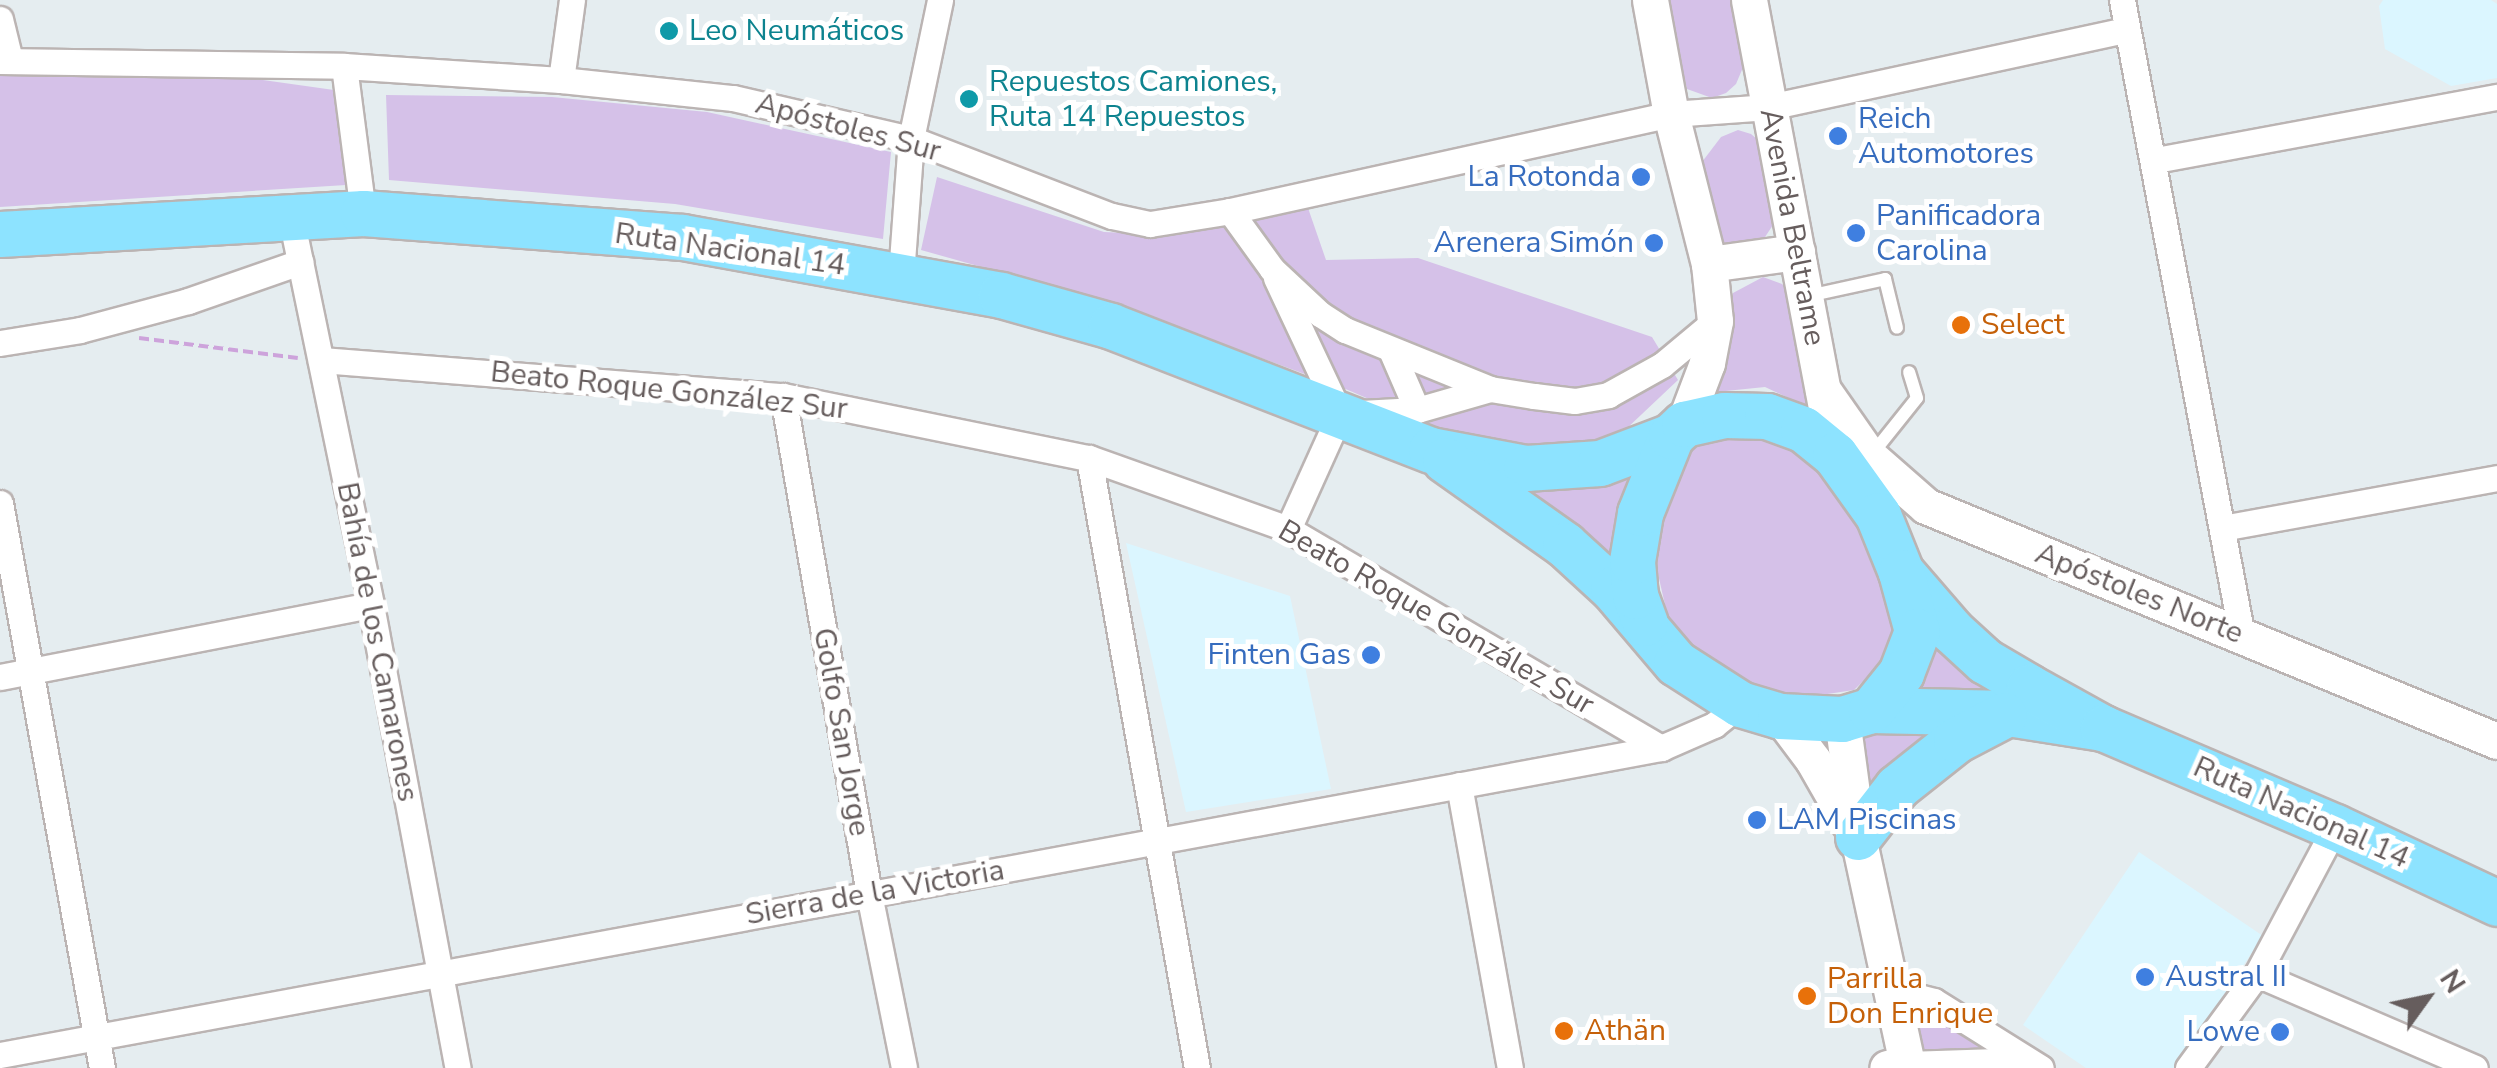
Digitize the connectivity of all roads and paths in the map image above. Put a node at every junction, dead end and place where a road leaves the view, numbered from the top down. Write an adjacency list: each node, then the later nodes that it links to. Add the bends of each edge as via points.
1 (572, 0): 10 (street)
2 (940, 0): 14 (street)
3 (1650, 0): 13 (main road)
4 (1750, 0): 12 (main road, Avenida Beltrame)
5 (2122, 0): 7 (street)
6 (0, 18): 8 (street)
7 (2126, 30): 12 (street, Apóstoles Sur); 15 (street)
8 (5, 60): 9 (street, Apóstoles Sur)
9 (344, 66): 10 (street, Apóstoles Sur); 17 (street)
10 (561, 80): 14 (street, Apóstoles Sur, via 733,98)
11 (2497, 98): 15 (street)
12 (1770, 107): 13 (street, Apóstoles Sur); 20 (main road, Avenida Beltrame)
13 (1671, 114): 16 (street, Apóstoles Sur); 22 (main road)
14 (910, 139): 16 (street, Apóstoles Sur, via 1112,216 1150,224); 24 (street)
15 (2156, 160): 42 (street)
16 (1230, 211): 23 (street)
17 (363, 214): 18 (highway, Ruta Nacional 14); 24 (highway, Ruta Nacional 14, via 682,237)
18 (291, 218): 19 (highway, Ruta Nacional 14); 21 (street, Bahía de los Camarones)
19 (0, 234)
20 (1797, 252): 22 (main road); 25 (main road, Avenida Beltrame)
21 (300, 262): 29 (street, via 80,330); 31 (street, Bahía de los Camarones)
22 (1709, 264): 26 (main road)
23 (1272, 269): 30 (street, via 1320,314); 35 (street)
24 (901, 275): 35 (highway, Ruta Nacional 14, via 1111,326)
25 (1806, 297): 27 (lane, via 1885,280); 38 (main road, Avenida Beltrame, via 1823,390)
26 (1715, 322): 33 (street, via 1662,365 1608,395 1575,401); 37 (main road, via 1707,363)
27 (1897, 328)
28 (139, 338): 31 (path)
29 (0, 343)
30 (1390, 350): 33 (street); 36 (street)
31 (321, 360): 34 (street, Beato Roque González Sur); 45 (street, Bahía de los Camarones)
32 (1909, 372): 38 (lane, via 1917,398)
33 (1490, 388): 36 (street)
34 (783, 396): 39 (street, Beato Roque González Sur); 60 (street, Golfo San Jorge)
35 (1340, 414): 36 (highway, Ruta Nacional 14); 43 (street)
36 (1424, 430): 37 (highway, Ruta Nacional 14, via 1526,468 1600,463); 46 (highway, Ruta Nacional 14, via 1565,544)
37 (1677, 430): 38 (highway, Ruta Nacional 14, via 1724,415 1767,416); 46 (highway, Ruta Nacional 14, via 1640,513 1632,560 1635,596)
38 (1852, 456): 44 (highway, Ruta Nacional 14); 47 (main road, Apóstoles Norte, via 1926,506)
39 (1089, 458): 43 (street, Beato Roque González Sur); 59 (street)
40 (2497, 478): 42 (street)
41 (0, 504): 48 (street)
42 (2222, 528): 47 (street)
43 (1288, 529): 55 (street, Beato Roque González Sur)
44 (1902, 572): 52 (highway, Ruta Nacional 14, via 1917,631 1901,673); 53 (highway, Ruta Nacional 14, via 1985,661)
45 (371, 605): 48 (street); 62 (street, Bahía de los Camarones)
46 (1649, 634): 50 (highway, Ruta Nacional 14, via 1676,663)
47 (2242, 636): 54 (main road, Apóstoles Norte)
48 (32, 670): 49 (street); 65 (street)
49 (0, 676)
50 (1760, 710): 52 (highway, Ruta Nacional 14); 55 (street, Sierra de la Victoria); 58 (main road, via 1813,760)
51 (2008, 713): 52 (highway, Ruta Nacional 14); 53 (highway, Ruta Nacional 14); 58 (highway, via 1956,740 1897,787)
52 (1857, 714): 58 (main road)
53 (2103, 728): 57 (highway, Ruta Nacional 14)
54 (2497, 741)
55 (1661, 748): 56 (street, Sierra de la Victoria)
56 (1460, 785): 59 (street, Sierra de la Victoria); 73 (street)
57 (2335, 827): 61 (highway, Ruta Nacional 14); 63 (street)
58 (1858, 837): 64 (main road)
59 (1158, 841): 60 (street, Sierra de la Victoria); 72 (street)
60 (869, 894): 62 (street, Sierra de la Victoria); 71 (street, Golfo San Jorge)
61 (2497, 902)
62 (441, 974): 65 (street, Sierra de la Victoria); 70 (street, Bahía de los Camarones)
63 (2258, 974): 74 (street); 75 (street)
64 (1890, 990): 67 (street, via 1934,1001); 68 (main road)
65 (97, 1037): 66 (street, Sierra de la Victoria); 69 (street)
66 (0, 1055)
67 (2034, 1064): 68 (street)
68 (1901, 1067)
69 (102, 1068)
70 (458, 1068)
71 (904, 1068)
72 (1197, 1068)
73 (1510, 1068)
74 (2188, 1068)
75 (2475, 1068)

